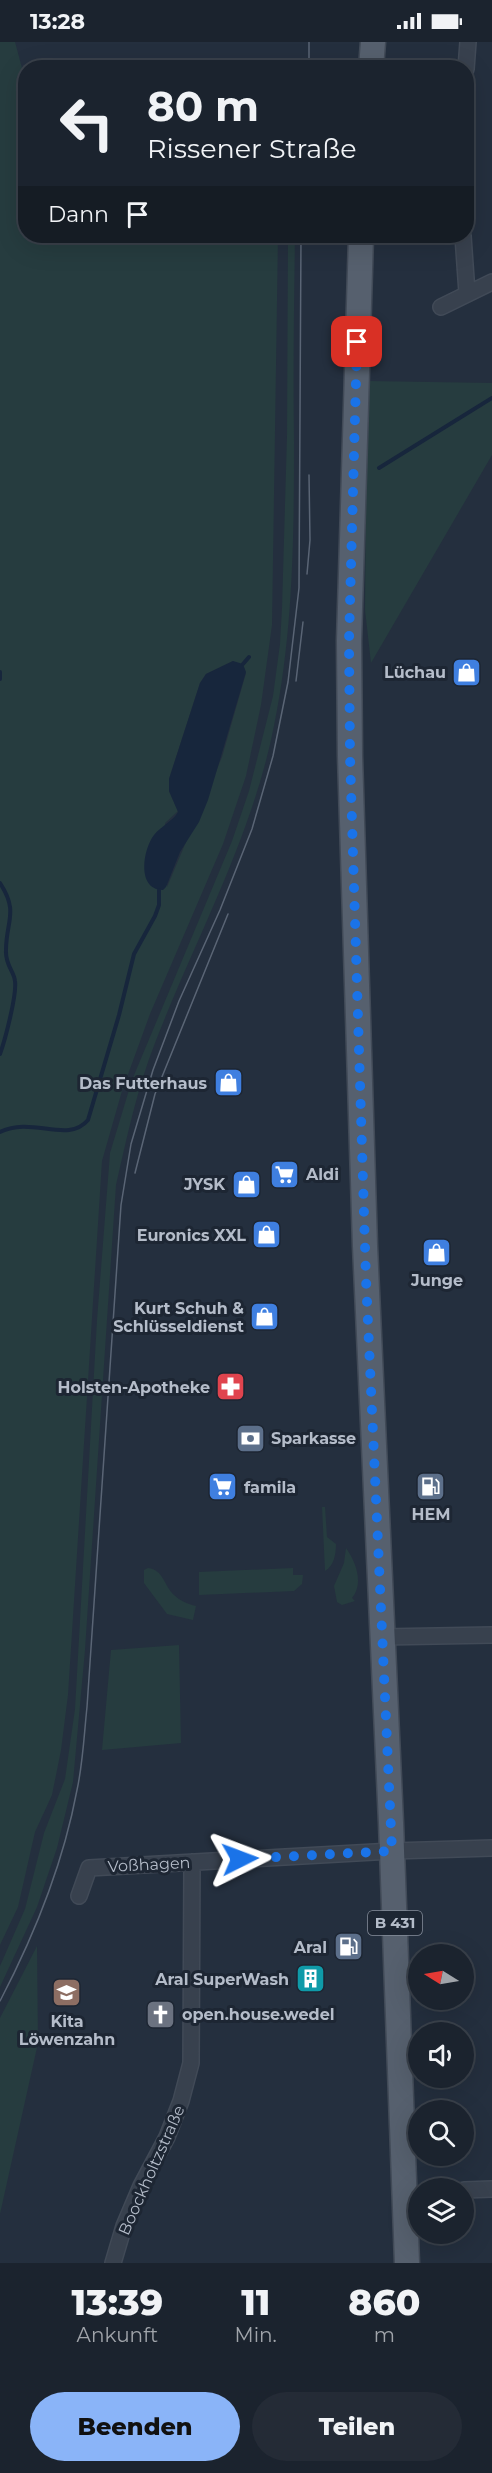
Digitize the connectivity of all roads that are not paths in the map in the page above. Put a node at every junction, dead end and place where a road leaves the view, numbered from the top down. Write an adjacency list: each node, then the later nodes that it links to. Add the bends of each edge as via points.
1 (373, 42): 3 (main road)
2 (468, 42): 4 (street)
3 (371, 60)
4 (467, 60)
5 (361, 243): 11 (main road, B 431, via 349,641 350,756 365,1256)
6 (463, 243): 8 (street)
7 (492, 282): 8 (street)
8 (467, 293): 9 (street)
9 (441, 307)
10 (492, 1635): 11 (street)
11 (382, 1637): 13 (main road, B 431)
12 (492, 1848): 13 (street, Voßhagen)
13 (392, 1851): 14 (street, Voßhagen); 16 (main road, B 431)
14 (192, 1862): 15 (street, Voßhagen, via 89,1868); 20 (street, Boockholtzstraße, via 191,2063 181,2102 124,2226)
15 (79, 1896)
16 (411, 2178)
17 (474, 2190): 18 (street)
18 (492, 2190)
19 (408, 2244): 21 (main road, B 431)
20 (113, 2263)
21 (407, 2263)

